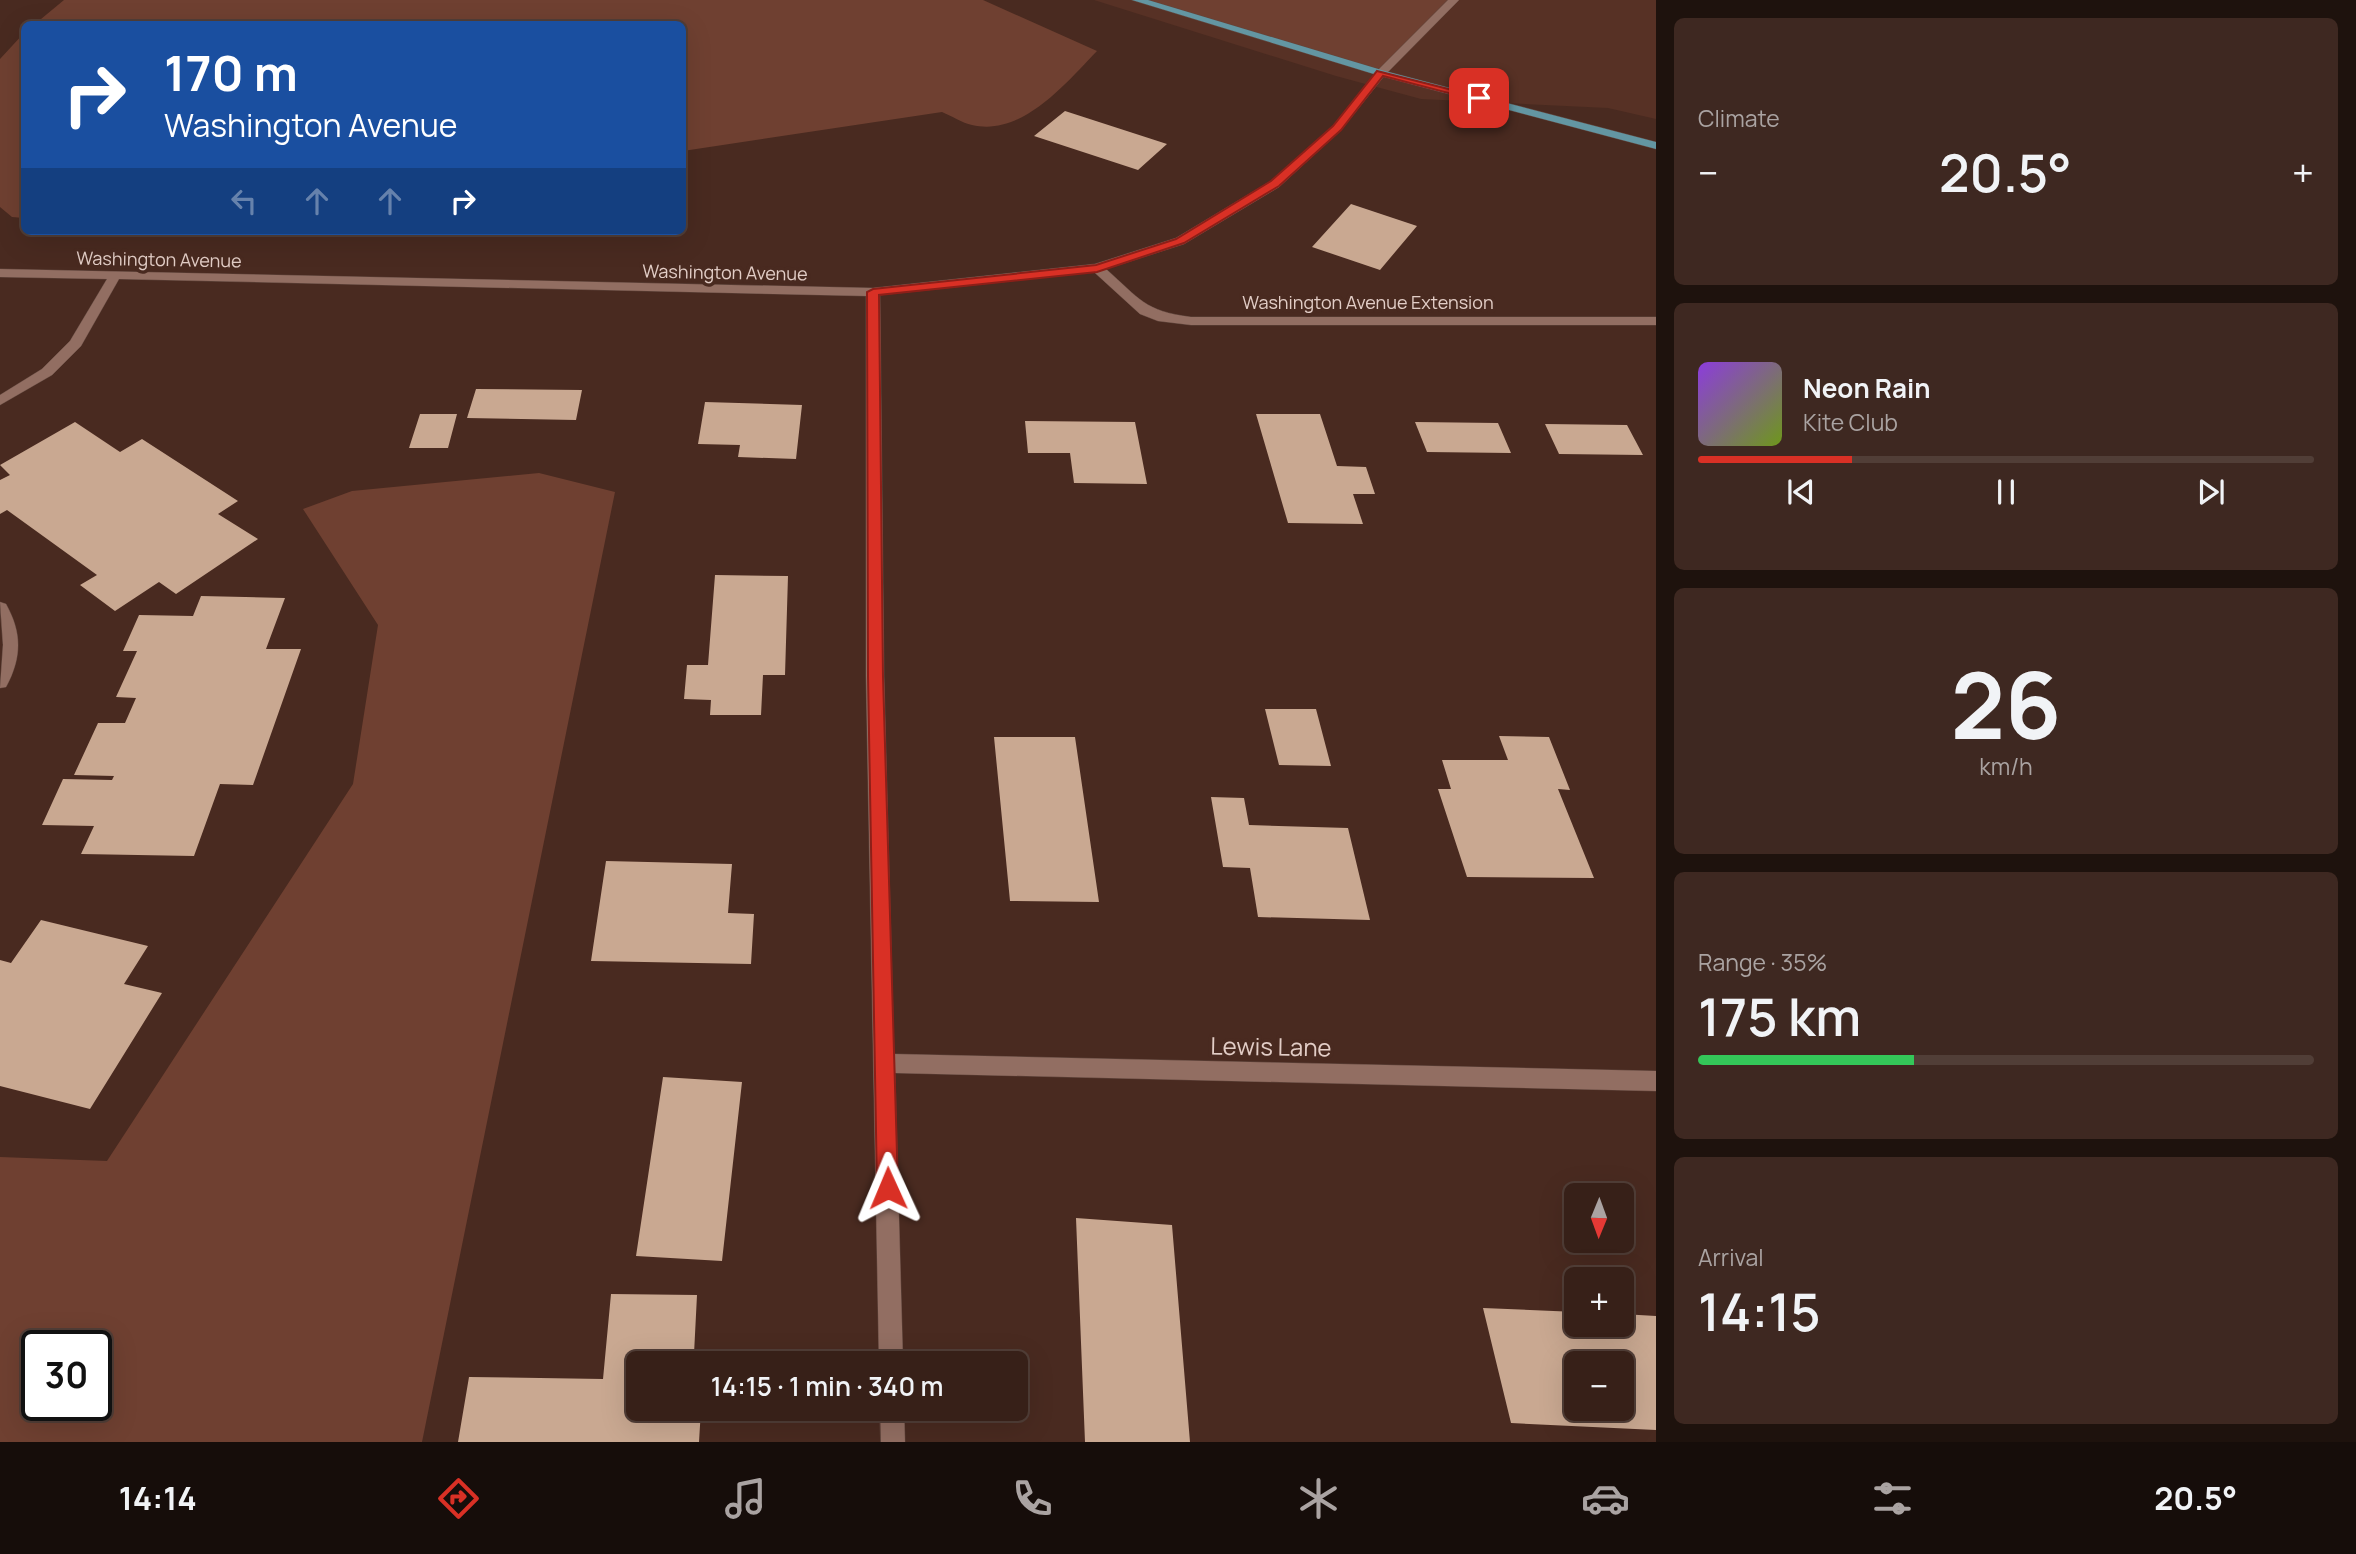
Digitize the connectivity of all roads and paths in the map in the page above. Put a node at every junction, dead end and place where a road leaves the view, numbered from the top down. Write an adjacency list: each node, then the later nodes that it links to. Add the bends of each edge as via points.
1 (1137, 0): 3 (main road)
2 (1454, 0): 3 (street, Washington Avenue)
3 (1381, 73): 4 (main road); 5 (street, Washington Avenue, via 1337,128 1275,184 1180,241)
4 (1656, 145)
5 (1097, 268): 8 (street, Washington Avenue); 9 (street, Washington Avenue Extension, via 1145,311 1191,321)
6 (0, 273): 7 (street, Washington Avenue)
7 (115, 276): 8 (street, Washington Avenue); 10 (street, via 76,343 47,372)
8 (873, 292): 13 (street, via 875,676)
9 (1656, 321)
10 (0, 401)
11 (0, 608): 12 (street, via 13,631)
12 (0, 682)
13 (885, 1063): 14 (street, Lewis Lane); 15 (street)
14 (1656, 1081)
15 (891, 1351)
16 (892, 1421): 17 (street)
17 (893, 1442)

